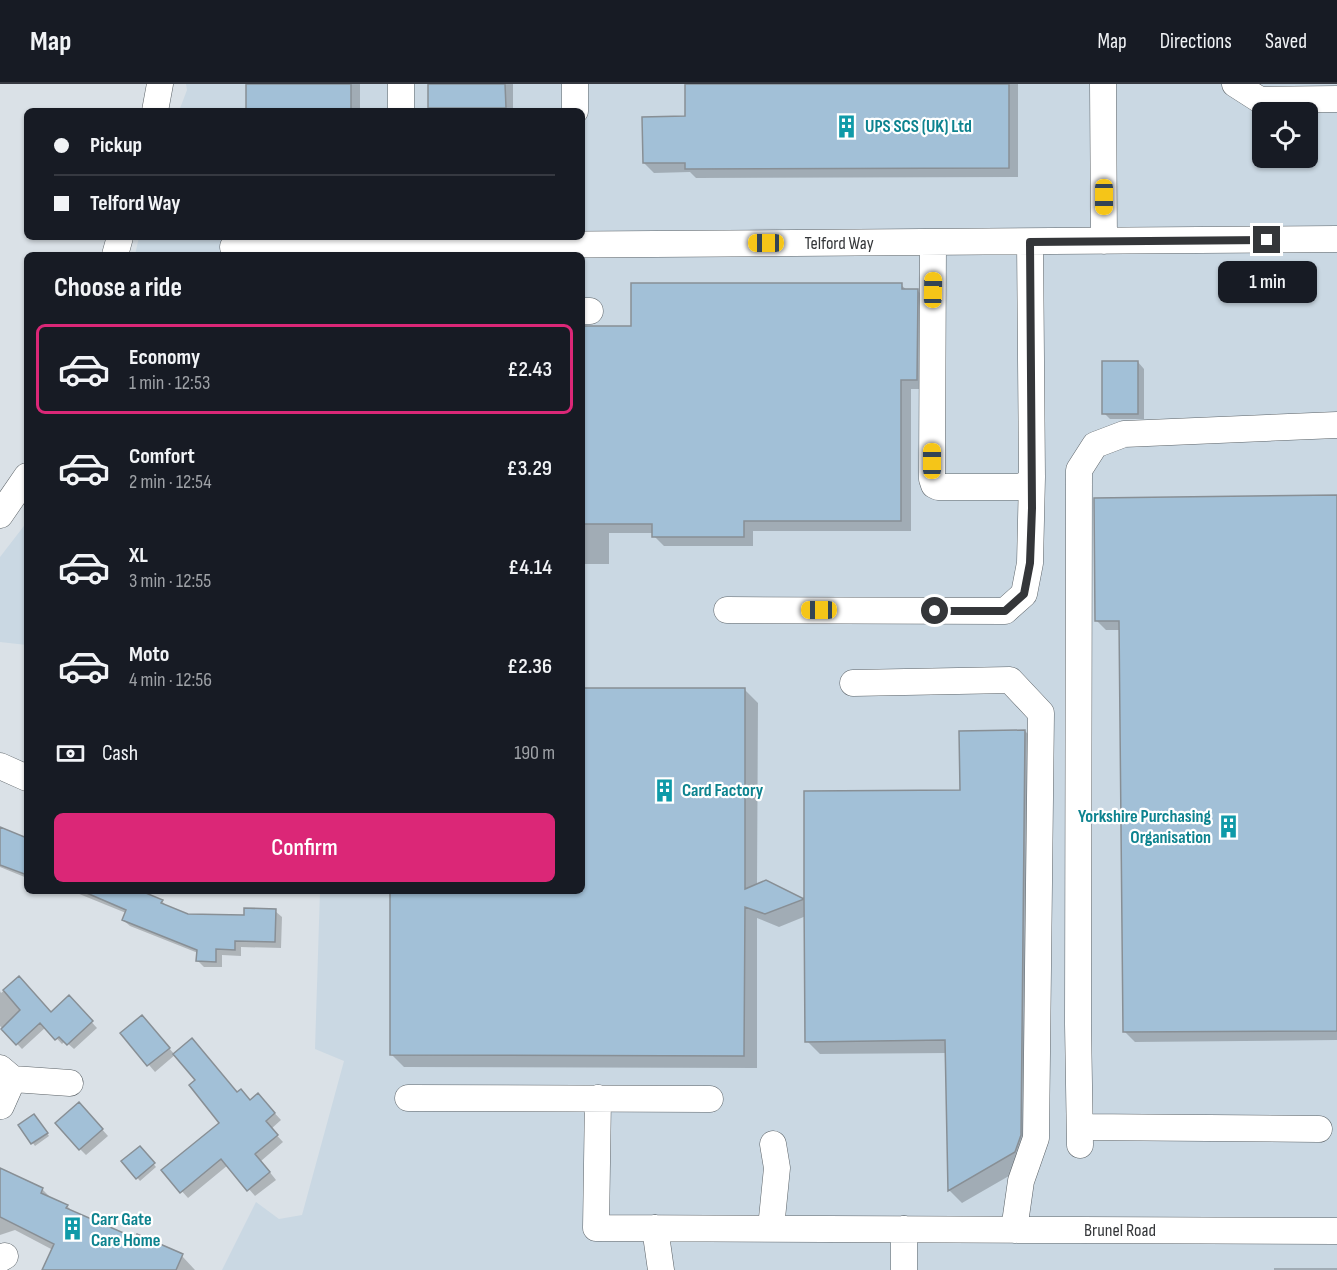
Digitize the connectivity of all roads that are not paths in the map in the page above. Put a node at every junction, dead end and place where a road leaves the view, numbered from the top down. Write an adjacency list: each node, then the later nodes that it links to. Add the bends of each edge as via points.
1 (160, 84): 7 (street)
2 (401, 84): 8 (street)
3 (575, 84): 9 (street)
4 (1103, 84): 15 (street)
5 (1235, 84): 6 (street, via 1260,100)
6 (1337, 99)
7 (156, 108)
8 (401, 108)
9 (575, 108)
10 (1337, 239): 15 (street, Telford Way)
11 (574, 241): 13 (street, Telford Way); 17 (street, Telford Way)
12 (415, 242): 16 (street, Telford Way); 17 (street, Telford Way)
13 (933, 242): 14 (street, Telford Way); 19 (street, via 934,485 1020,487)
14 (1030, 242): 15 (street, Telford Way); 19 (street)
15 (1104, 242)
16 (233, 246)
17 (470, 250)
18 (1337, 425): 32 (street, via 1124,434 1095,445 1079,470 1080,1136)
19 (1032, 477): 22 (street, via 1030,563 1024,594 1005,611)
20 (24, 480): 21 (street)
21 (0, 515)
22 (727, 610)
23 (853, 683): 37 (street, via 1010,680 1041,713 1036,1138 1021,1181)
24 (0, 766): 25 (street)
25 (24, 777)
26 (7, 1073): 27 (street); 31 (street)
27 (70, 1083)
28 (408, 1098): 29 (street)
29 (598, 1098): 30 (street); 34 (street, Brunel Road, via 596,1228)
30 (710, 1099)
31 (1, 1106)
32 (1323, 1135)
33 (773, 1144): 35 (street, via 777,1168)
34 (655, 1228): 35 (street, Brunel Road); 39 (street)
35 (771, 1228): 36 (street, Brunel Road)
36 (904, 1229): 37 (street, Brunel Road); 40 (street)
37 (1014, 1230): 38 (street, Brunel Road)
38 (1337, 1232)
39 (661, 1270)
40 (904, 1270)

